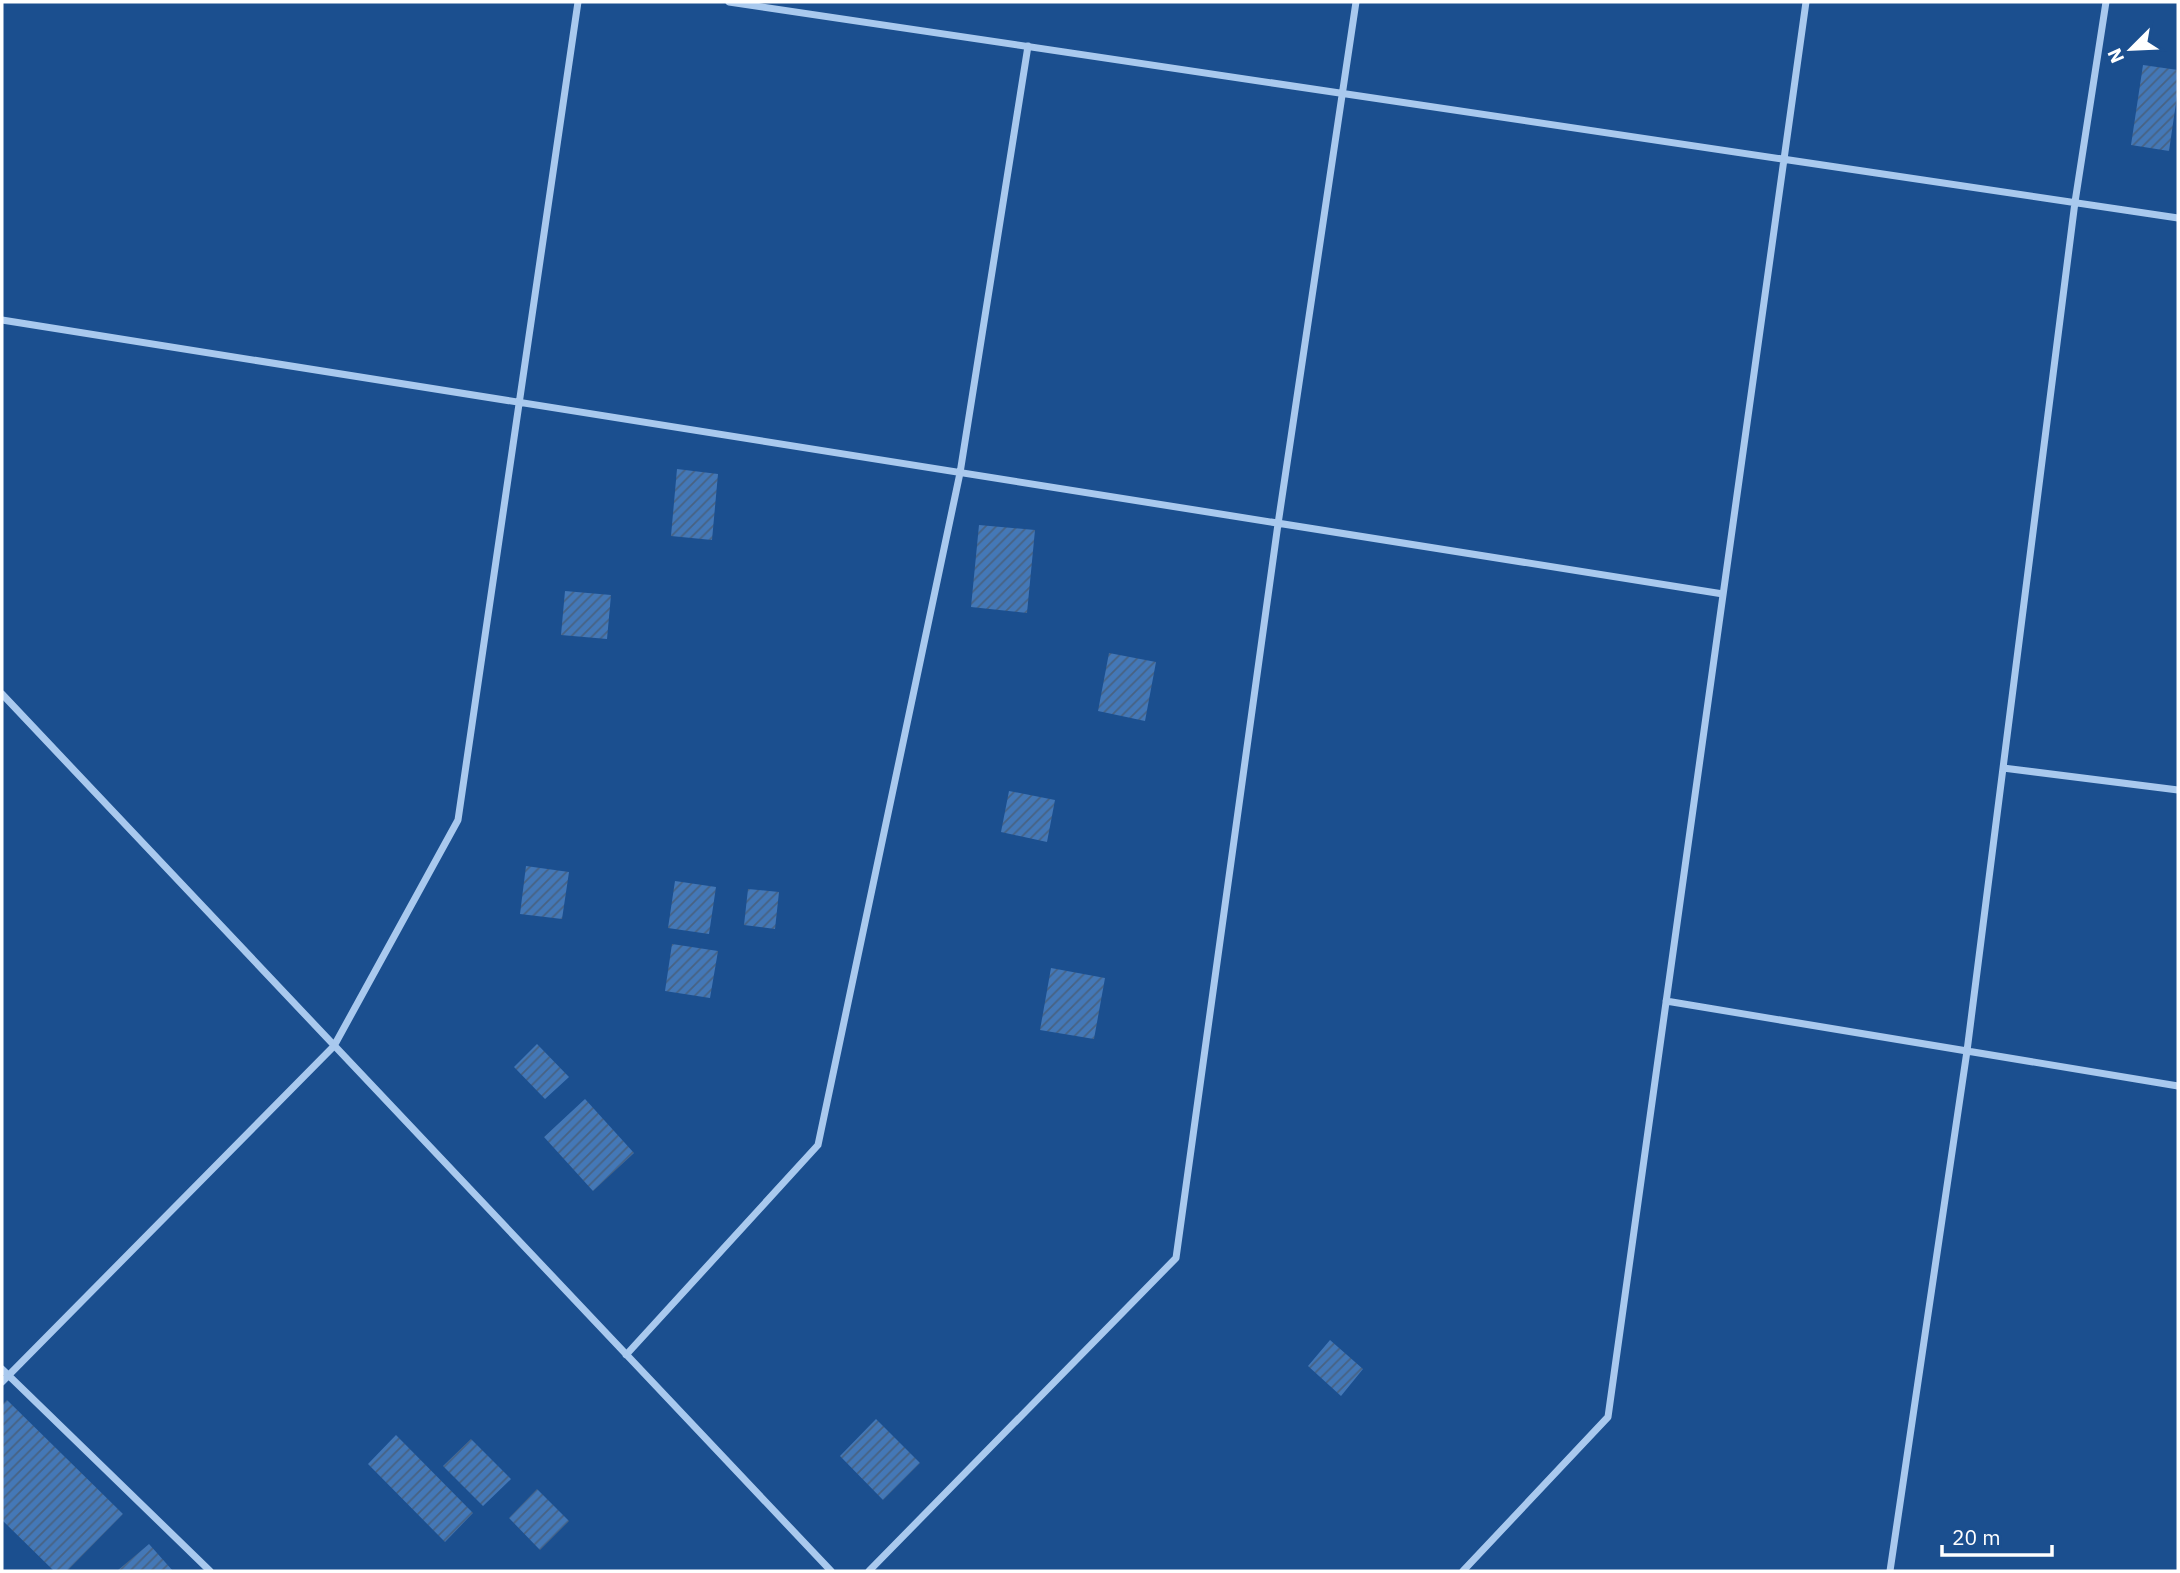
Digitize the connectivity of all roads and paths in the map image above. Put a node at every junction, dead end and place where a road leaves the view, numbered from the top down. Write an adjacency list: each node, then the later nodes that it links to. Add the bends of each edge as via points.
1 (578, 2): 12 (street)
2 (729, 2): 6 (street)
3 (1356, 2): 7 (street)
4 (1806, 2): 8 (street)
5 (2106, 2): 9 (street)
6 (1028, 46): 7 (street); 13 (street)
7 (1342, 93): 8 (street); 14 (street)
8 (1784, 159): 9 (street); 15 (street)
9 (2075, 202): 10 (street); 17 (street)
10 (2178, 218)
11 (2, 320): 12 (street)
12 (519, 403): 13 (street); 20 (street, via 458,820)
13 (960, 473): 14 (street); 23 (street, via 818,1145)
14 (1278, 524): 15 (street); 28 (street, via 1176,1258)
15 (1723, 594): 19 (street)
16 (2, 694): 20 (street)
17 (2003, 768): 18 (street); 21 (street)
18 (2178, 790)
19 (1666, 1000): 21 (street); 29 (street, via 1608,1417)
20 (334, 1046): 23 (street); 25 (street)
21 (1967, 1051): 22 (street); 30 (street)
22 (2178, 1086)
23 (626, 1355): 27 (street)
24 (2, 1369): 25 (street)
25 (5, 1379): 26 (street)
26 (210, 1571)
27 (831, 1571)
28 (869, 1571)
29 (1465, 1571)
30 (1891, 1571)

